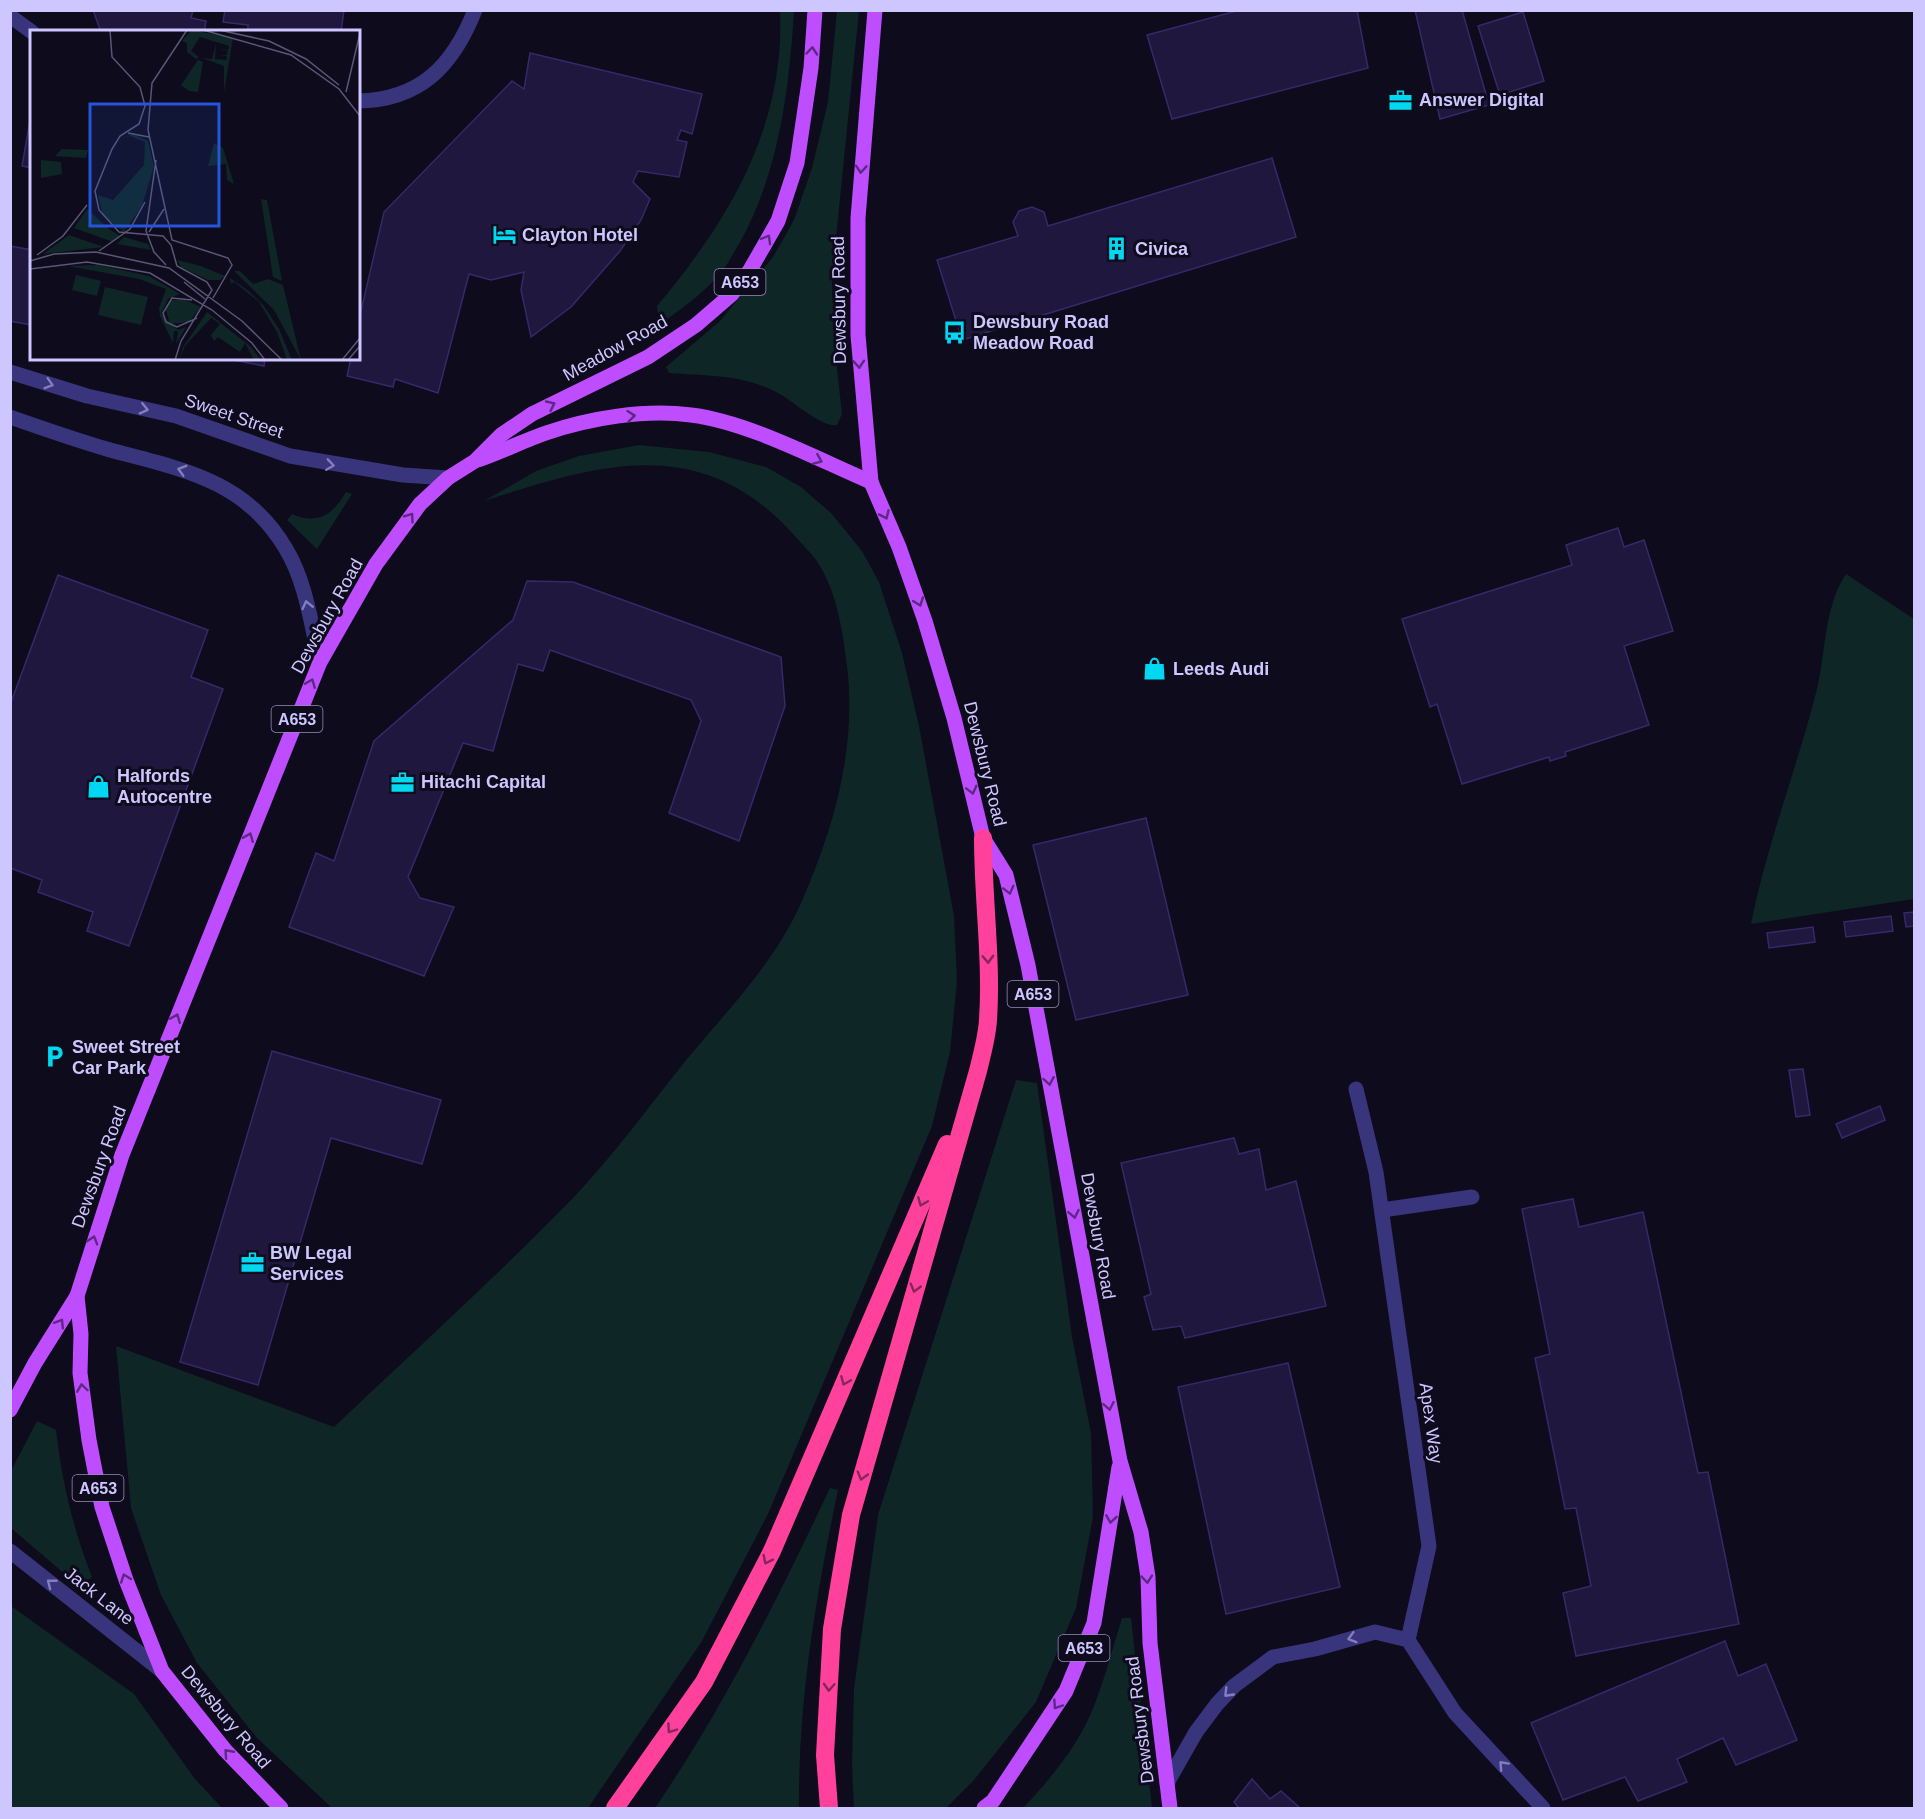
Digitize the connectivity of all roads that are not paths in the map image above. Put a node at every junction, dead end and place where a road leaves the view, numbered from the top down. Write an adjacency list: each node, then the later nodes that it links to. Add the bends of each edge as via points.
1 (475, 10): 6 (street, via 457,47 439,71 415,90 383,100)
2 (815, 10): 9 (main road, Meadow Road / A653, one-way to 2, via 501,435 532,414 648,357 696,325 732,294 778,221 797,164)
3 (874, 10): 11 (main road, Dewsbury Road / A653, one-way to 11, via 858,218 858,335)
4 (10, 16): 5 (street)
5 (30, 31)
6 (360, 101)
7 (10, 372): 10 (street, Sweet Street, one-way to 10, via 87,396 176,416 290,456 394,474)
8 (10, 417): 12 (street, one-way to 8, via 304,592 288,551 273,528 241,496 203,476)
9 (475, 461): 10 (main road, Dewsbury Road / A653); 11 (main road, A653, one-way to 11, via 546,433 601,419 691,415 736,427)
10 (448, 478): 12 (main road, Dewsbury Road / A653, one-way to 10, via 376,564 420,504)
11 (871, 482): 13 (main road, Dewsbury Road / A653, one-way to 13, via 926,621)
12 (320, 662): 18 (main road, Dewsbury Road / A653, one-way to 12, via 122,1155)
13 (984, 838): 14 (highway, one-way to 14, via 988,1022); 20 (main road, Dewsbury Road / A653, one-way to 20, via 1006,875 1028,965)
14 (978, 1071): 26 (highway, one-way to 26, via 772,1551 704,1683); 27 (highway, one-way to 27, via 851,1515 832,1629 825,1755)
15 (1356, 1089): 17 (street, Apex Way, via 1377,1172)
16 (1472, 1197): 17 (street)
17 (1382, 1210): 22 (street, Apex Way, via 1429,1546)
18 (76, 1296): 19 (main road, one-way to 18); 23 (main road, Dewsbury Road / A653, one-way to 18, via 102,1507 80,1372)
19 (10, 1410)
20 (1120, 1461): 24 (main road, Dewsbury Road / A653, one-way to 24, via 1141,1532 1148,1577 1150,1642); 28 (main road, A653, one-way to 28, via 1094,1623 1066,1691)
21 (10, 1551): 23 (street, Jack Lane, one-way to 21)
22 (1408, 1640): 24 (street, one-way to 24, via 1375,1632 1273,1657 1217,1704); 30 (street, one-way to 22, via 1455,1713)
23 (162, 1671): 25 (main road, Dewsbury Road / A653, one-way to 23, via 225,1750)
24 (1167, 1783): 29 (main road, Dewsbury Road / A653)
25 (281, 1809)
26 (615, 1809)
27 (829, 1809)
28 (984, 1809)
29 (1170, 1809)
30 (1543, 1809)

